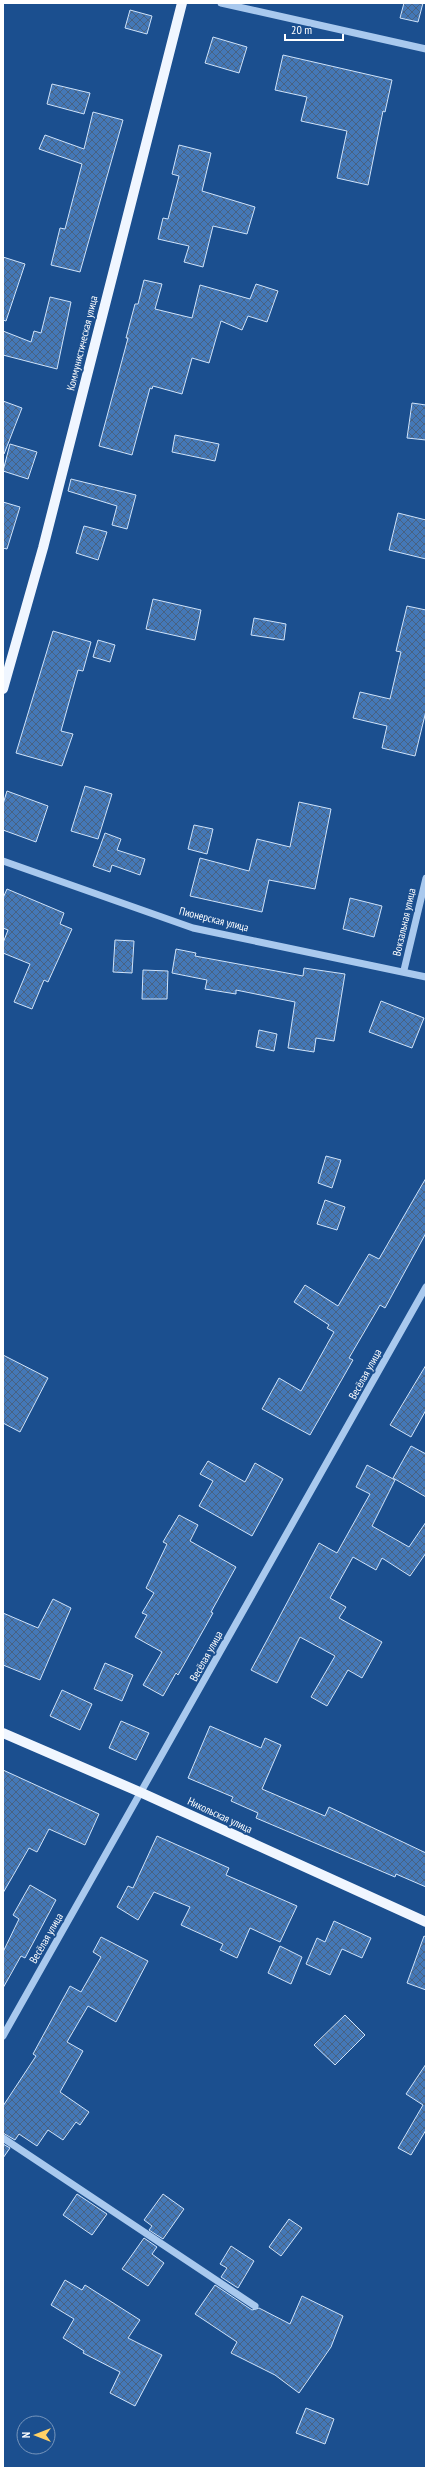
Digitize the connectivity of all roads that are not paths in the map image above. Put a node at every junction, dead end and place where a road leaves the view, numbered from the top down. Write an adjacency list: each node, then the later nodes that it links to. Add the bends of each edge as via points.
1 (182, 3): 4 (main road, Коммунистическая улица, via 45,540)
2 (220, 3): 3 (street)
3 (426, 49)
4 (3, 689)
5 (3, 861): 7 (street, Пионерская улица, via 193,928)
6 (426, 878): 7 (street, Вокзальная улица)
7 (404, 970): 8 (street, Пионерская улица)
8 (426, 977)
9 (426, 1287): 11 (street, Весёлая улица)
10 (3, 1733): 11 (main road, Никольская улица)
11 (142, 1793): 12 (main road, Никольская улица); 13 (street, Весёлая улица)
12 (426, 1922)
13 (3, 2036)
14 (3, 2138): 15 (street)
15 (254, 2306)

